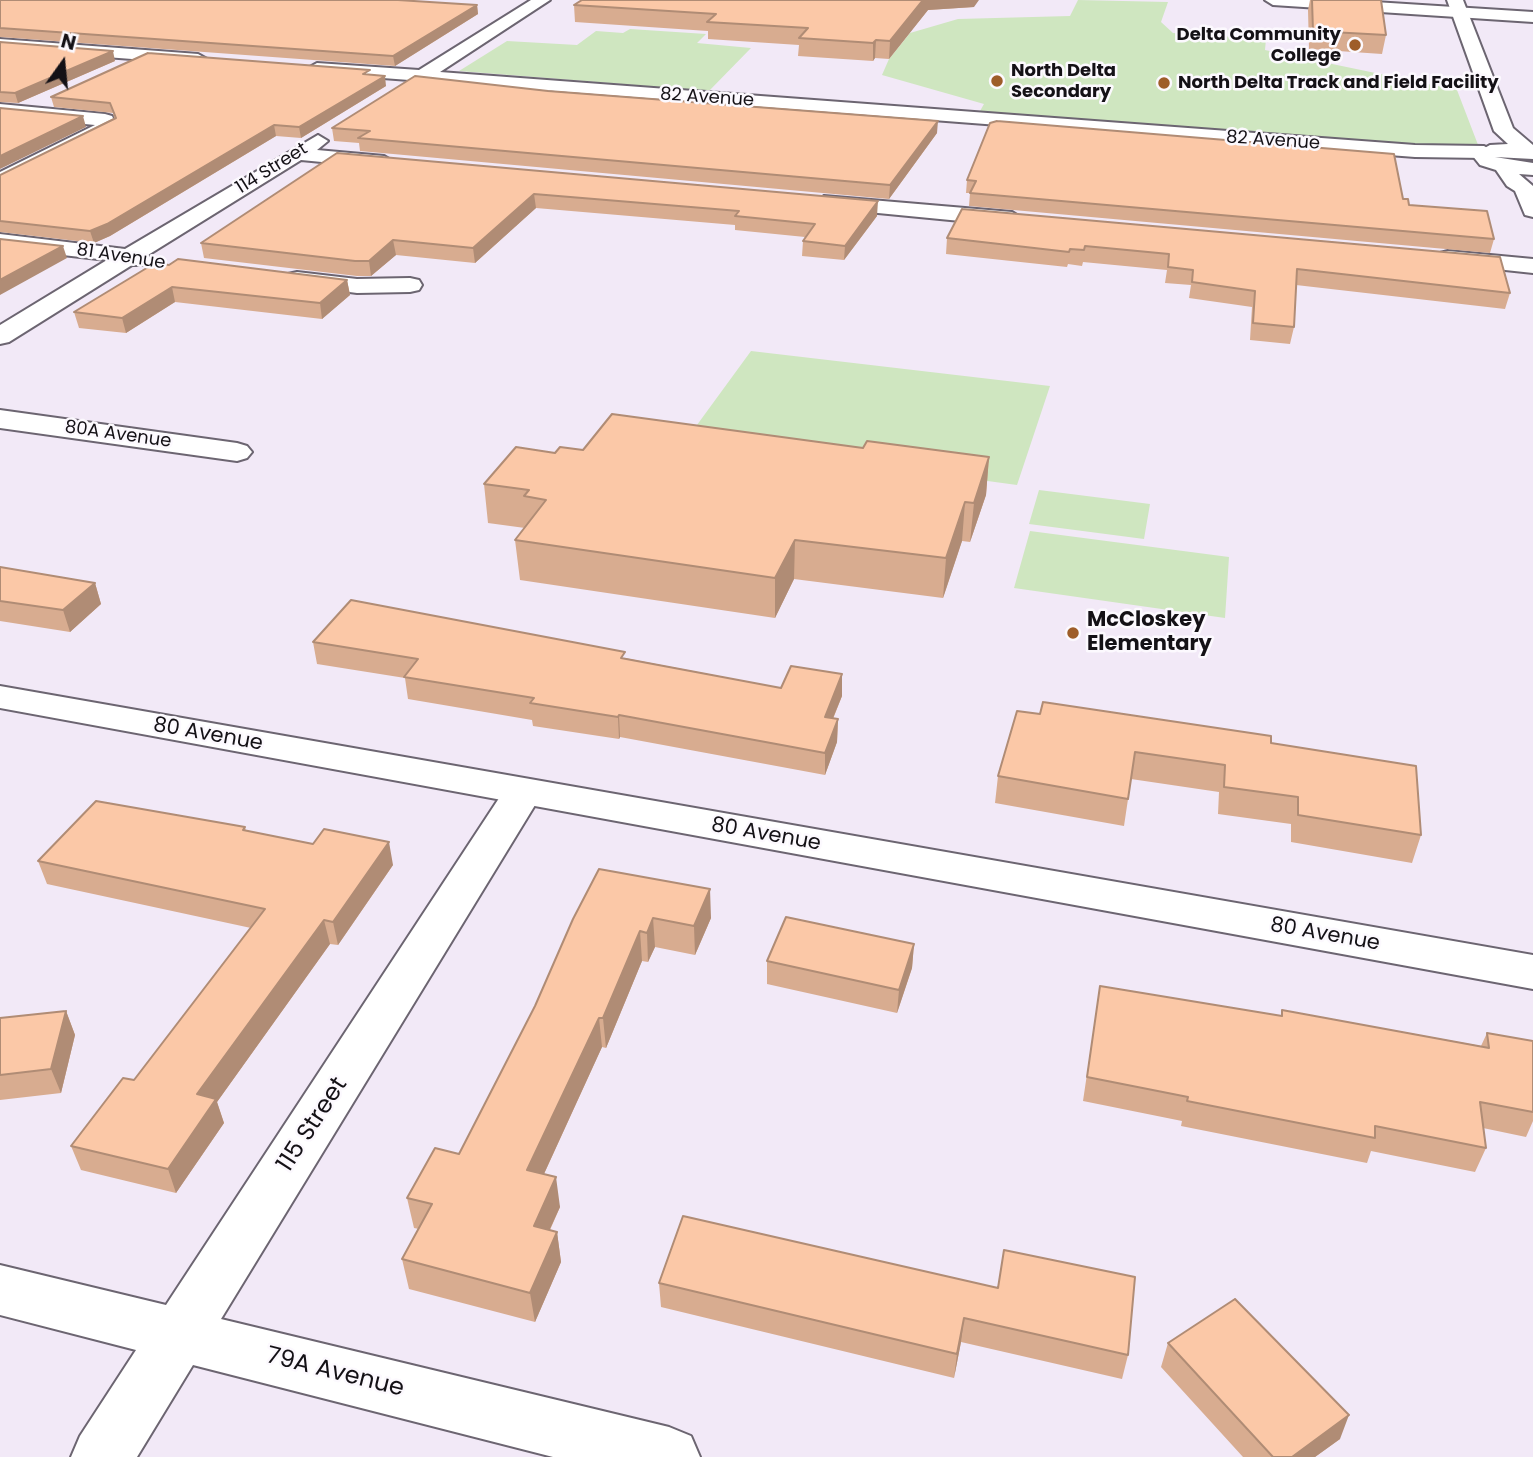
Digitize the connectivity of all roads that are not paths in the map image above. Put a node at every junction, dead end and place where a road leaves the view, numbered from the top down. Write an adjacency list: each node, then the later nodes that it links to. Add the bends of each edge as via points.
1 (542, 0): 5 (street)
2 (1273, 0): 3 (street)
3 (1458, 6): 6 (street); 18 (street)
4 (500, 8): 5 (street)
5 (527, 9): 12 (street)
6 (1533, 17)
7 (0, 44): 8 (street)
8 (149, 55): 9 (street); 11 (street)
9 (210, 60)
10 (305, 67): 12 (street, 82 Avenue)
11 (114, 71)
12 (422, 76): 14 (street); 18 (street, 82 Avenue, via 1415,151)
13 (56, 96): 16 (street)
14 (387, 97)
15 (0, 110): 16 (street)
16 (22, 112): 22 (street, via 105,120 107,127)
17 (331, 132): 19 (street, 114 Street)
18 (1495, 152): 21 (street, 82 Avenue); 21 (street, via 1514,182)
19 (298, 154): 20 (street); 28 (street, 114 Street)
20 (410, 164)
21 (1530, 167): 24 (street)
22 (0, 180)
23 (800, 200): 25 (street)
24 (1533, 211)
25 (1037, 221)
26 (0, 241): 28 (street, 81 Avenue)
27 (1428, 256): 30 (street)
28 (130, 257): 29 (street, 81 Avenue); 33 (street, 114 Street)
29 (165, 264)
30 (1533, 266)
31 (275, 276): 32 (street, via 357,286)
32 (410, 285)
33 (0, 336)
34 (0, 419): 35 (street, 80A Avenue)
35 (237, 452)
36 (0, 697): 37 (street, 80 Avenue)
37 (523, 792): 38 (street, 80 Avenue); 40 (street, 115 Street)
38 (1533, 972)
39 (0, 1290): 40 (street, 79A Avenue)
40 (180, 1335): 41 (street, 115 Street); 42 (street, 79A Avenue)
41 (102, 1457)
42 (669, 1457)

